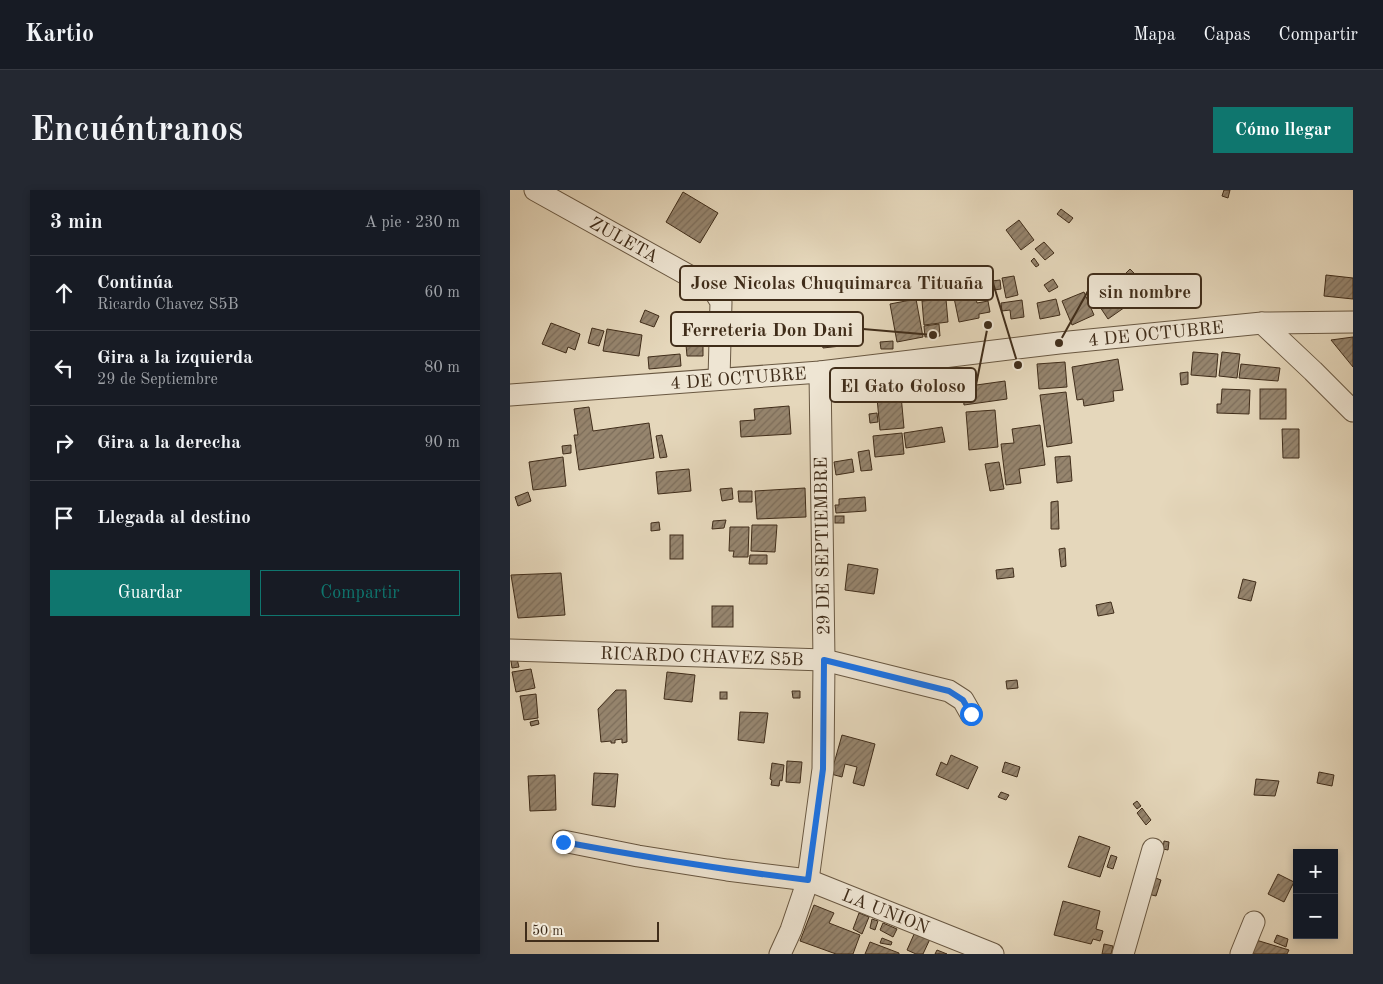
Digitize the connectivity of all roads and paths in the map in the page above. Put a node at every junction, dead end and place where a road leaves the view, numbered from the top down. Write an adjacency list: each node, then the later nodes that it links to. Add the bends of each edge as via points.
1 (535, 190): 5 (street, ZULETA, via 714,289 721,302)
2 (1353, 322): 3 (street, 4 DE OCTUBRE)
3 (1262, 323): 4 (street, 4 DE OCTUBRE); 7 (street)
4 (820, 372): 5 (street, 4 DE OCTUBRE); 9 (street, 29 DE SEPTIEMBRE)
5 (719, 379): 6 (street, 4 DE OCTUBRE)
6 (510, 394)
7 (1353, 411)
8 (510, 650): 9 (street, RICARDO CHAVEZ S5B)
9 (824, 660): 10 (street, RICARDO CHAVEZ S5B, via 949,691 963,700); 13 (street, 29 DE SEPTIEMBRE, via 823,769)
10 (971, 714)
11 (563, 842): 13 (street, LA UNION)
12 (1153, 849): 17 (street)
13 (808, 880): 15 (street, 29 DE SEPTIEMBRE); 16 (street, LA UNION)
14 (1254, 922): 18 (street)
15 (780, 954)
16 (993, 954)
17 (1123, 954)
18 (1241, 954)

